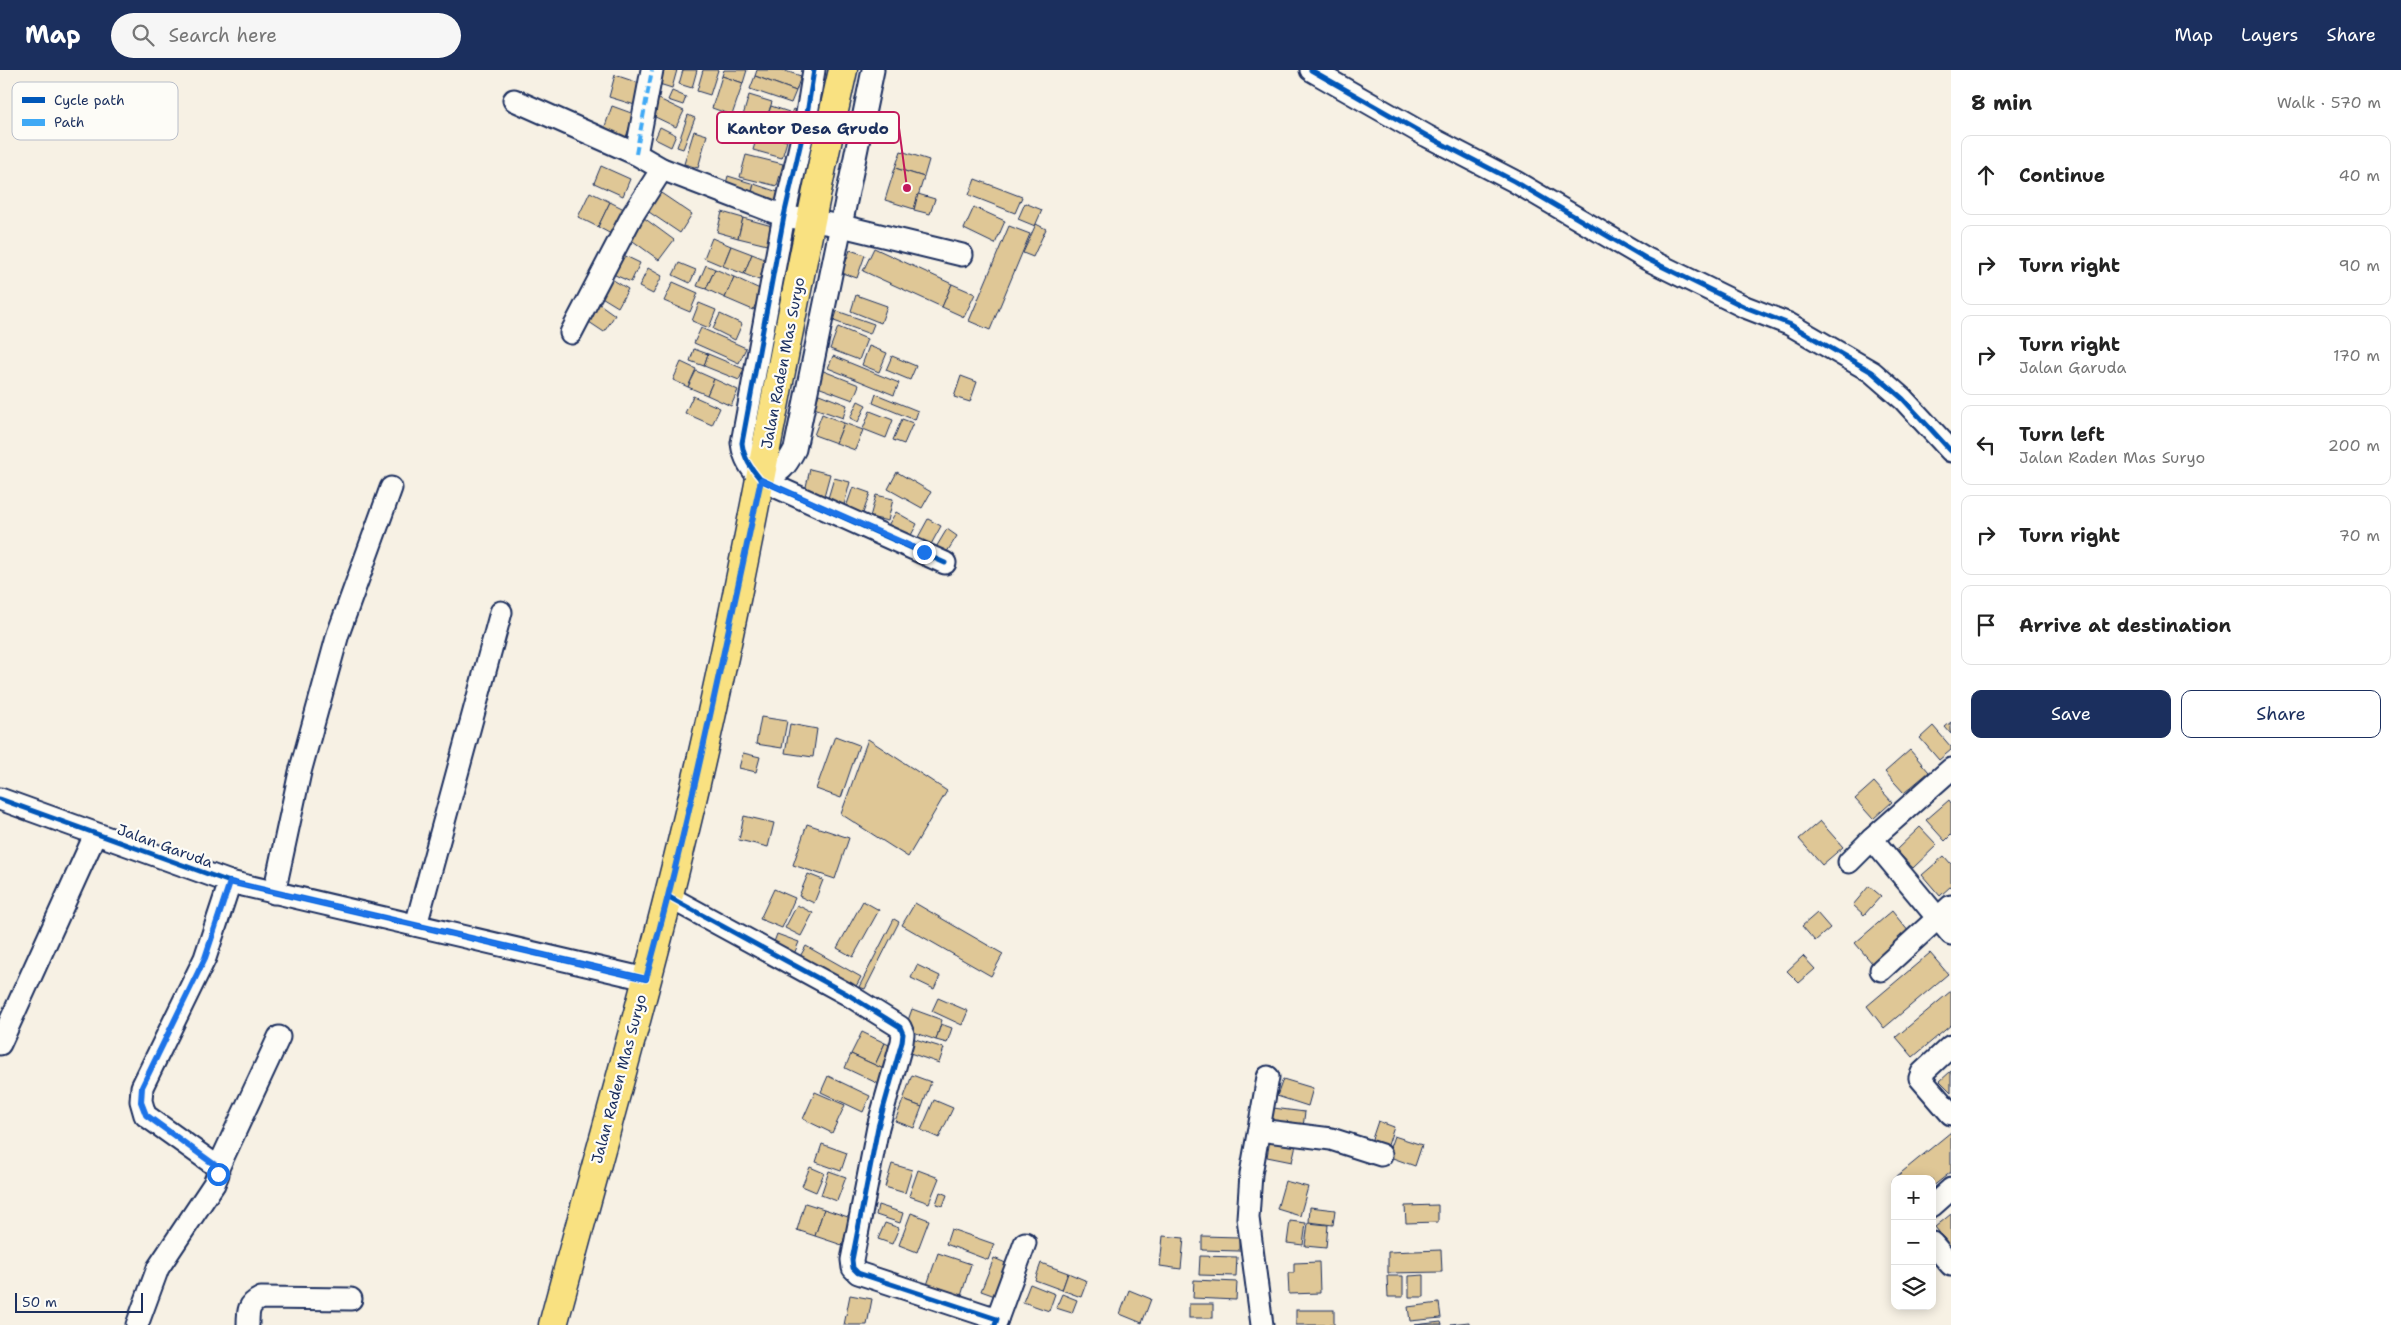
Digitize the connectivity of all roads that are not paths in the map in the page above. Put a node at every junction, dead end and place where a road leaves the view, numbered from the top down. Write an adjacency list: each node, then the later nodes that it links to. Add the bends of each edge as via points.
1 (652, 70): 7 (street)
2 (814, 70): 9 (street)
3 (843, 70): 10 (main road, Jalan Raden Mas Suryo)
4 (873, 70): 11 (street)
5 (1311, 70): 14 (street, via 1514,181 1647,259 1745,307 1789,324 1872,372 1903,399)
6 (514, 100): 7 (street)
7 (636, 154): 8 (street)
8 (662, 169): 9 (street); 13 (street, via 632,216)
9 (784, 216): 10 (street); 15 (street, via 742,442 747,464)
10 (811, 220): 11 (street); 15 (main road, Jalan Raden Mas Suryo)
11 (842, 226): 12 (street); 15 (street, via 795,449 778,474)
12 (962, 255)
13 (570, 333)
14 (1951, 451)
15 (761, 480): 17 (street); 26 (main road, Jalan Raden Mas Suryo)
16 (391, 488): 25 (street, via 338,634 300,772)
17 (945, 562)
18 (501, 612): 28 (street)
19 (1951, 769): 22 (street)
20 (0, 799): 21 (street, Jalan Garuda)
21 (96, 835): 24 (street, Jalan Garuda); 33 (street)
22 (1872, 839): 23 (street); 27 (street)
23 (1849, 862)
24 (230, 882): 25 (street, Jalan Garuda); 39 (street, via 205,958 142,1087 141,1102 146,1115 215,1165)
25 (274, 893): 28 (street, Jalan Garuda)
26 (669, 896): 31 (main road, Jalan Raden Mas Suryo); 46 (street, via 847,994 900,1027 902,1042 878,1127 852,1268 858,1273)
27 (1944, 912): 29 (street); 30 (street)
28 (416, 924): 31 (street, Jalan Garuda)
29 (1951, 934)
30 (1881, 970)
31 (646, 979): 49 (main road, Jalan Raden Mas Suryo)
32 (279, 1037): 39 (street)
33 (0, 1044)
34 (1951, 1046): 36 (street, via 1920,1078)
35 (1268, 1076): 37 (street)
36 (1951, 1114)
37 (1259, 1130): 38 (street, via 1331,1139); 50 (street, via 1248,1218)
38 (1381, 1155)
39 (217, 1170): 47 (street, via 214,1184 158,1268)
40 (1951, 1189): 41 (street)
41 (1936, 1202)
42 (1025, 1243): 46 (street)
43 (1936, 1247): 44 (street)
44 (1951, 1265)
45 (351, 1299): 48 (street, via 261,1298 252,1302 248,1310)
46 (996, 1322)
47 (136, 1325)
48 (248, 1325)
49 (553, 1325)
50 (1262, 1325)

